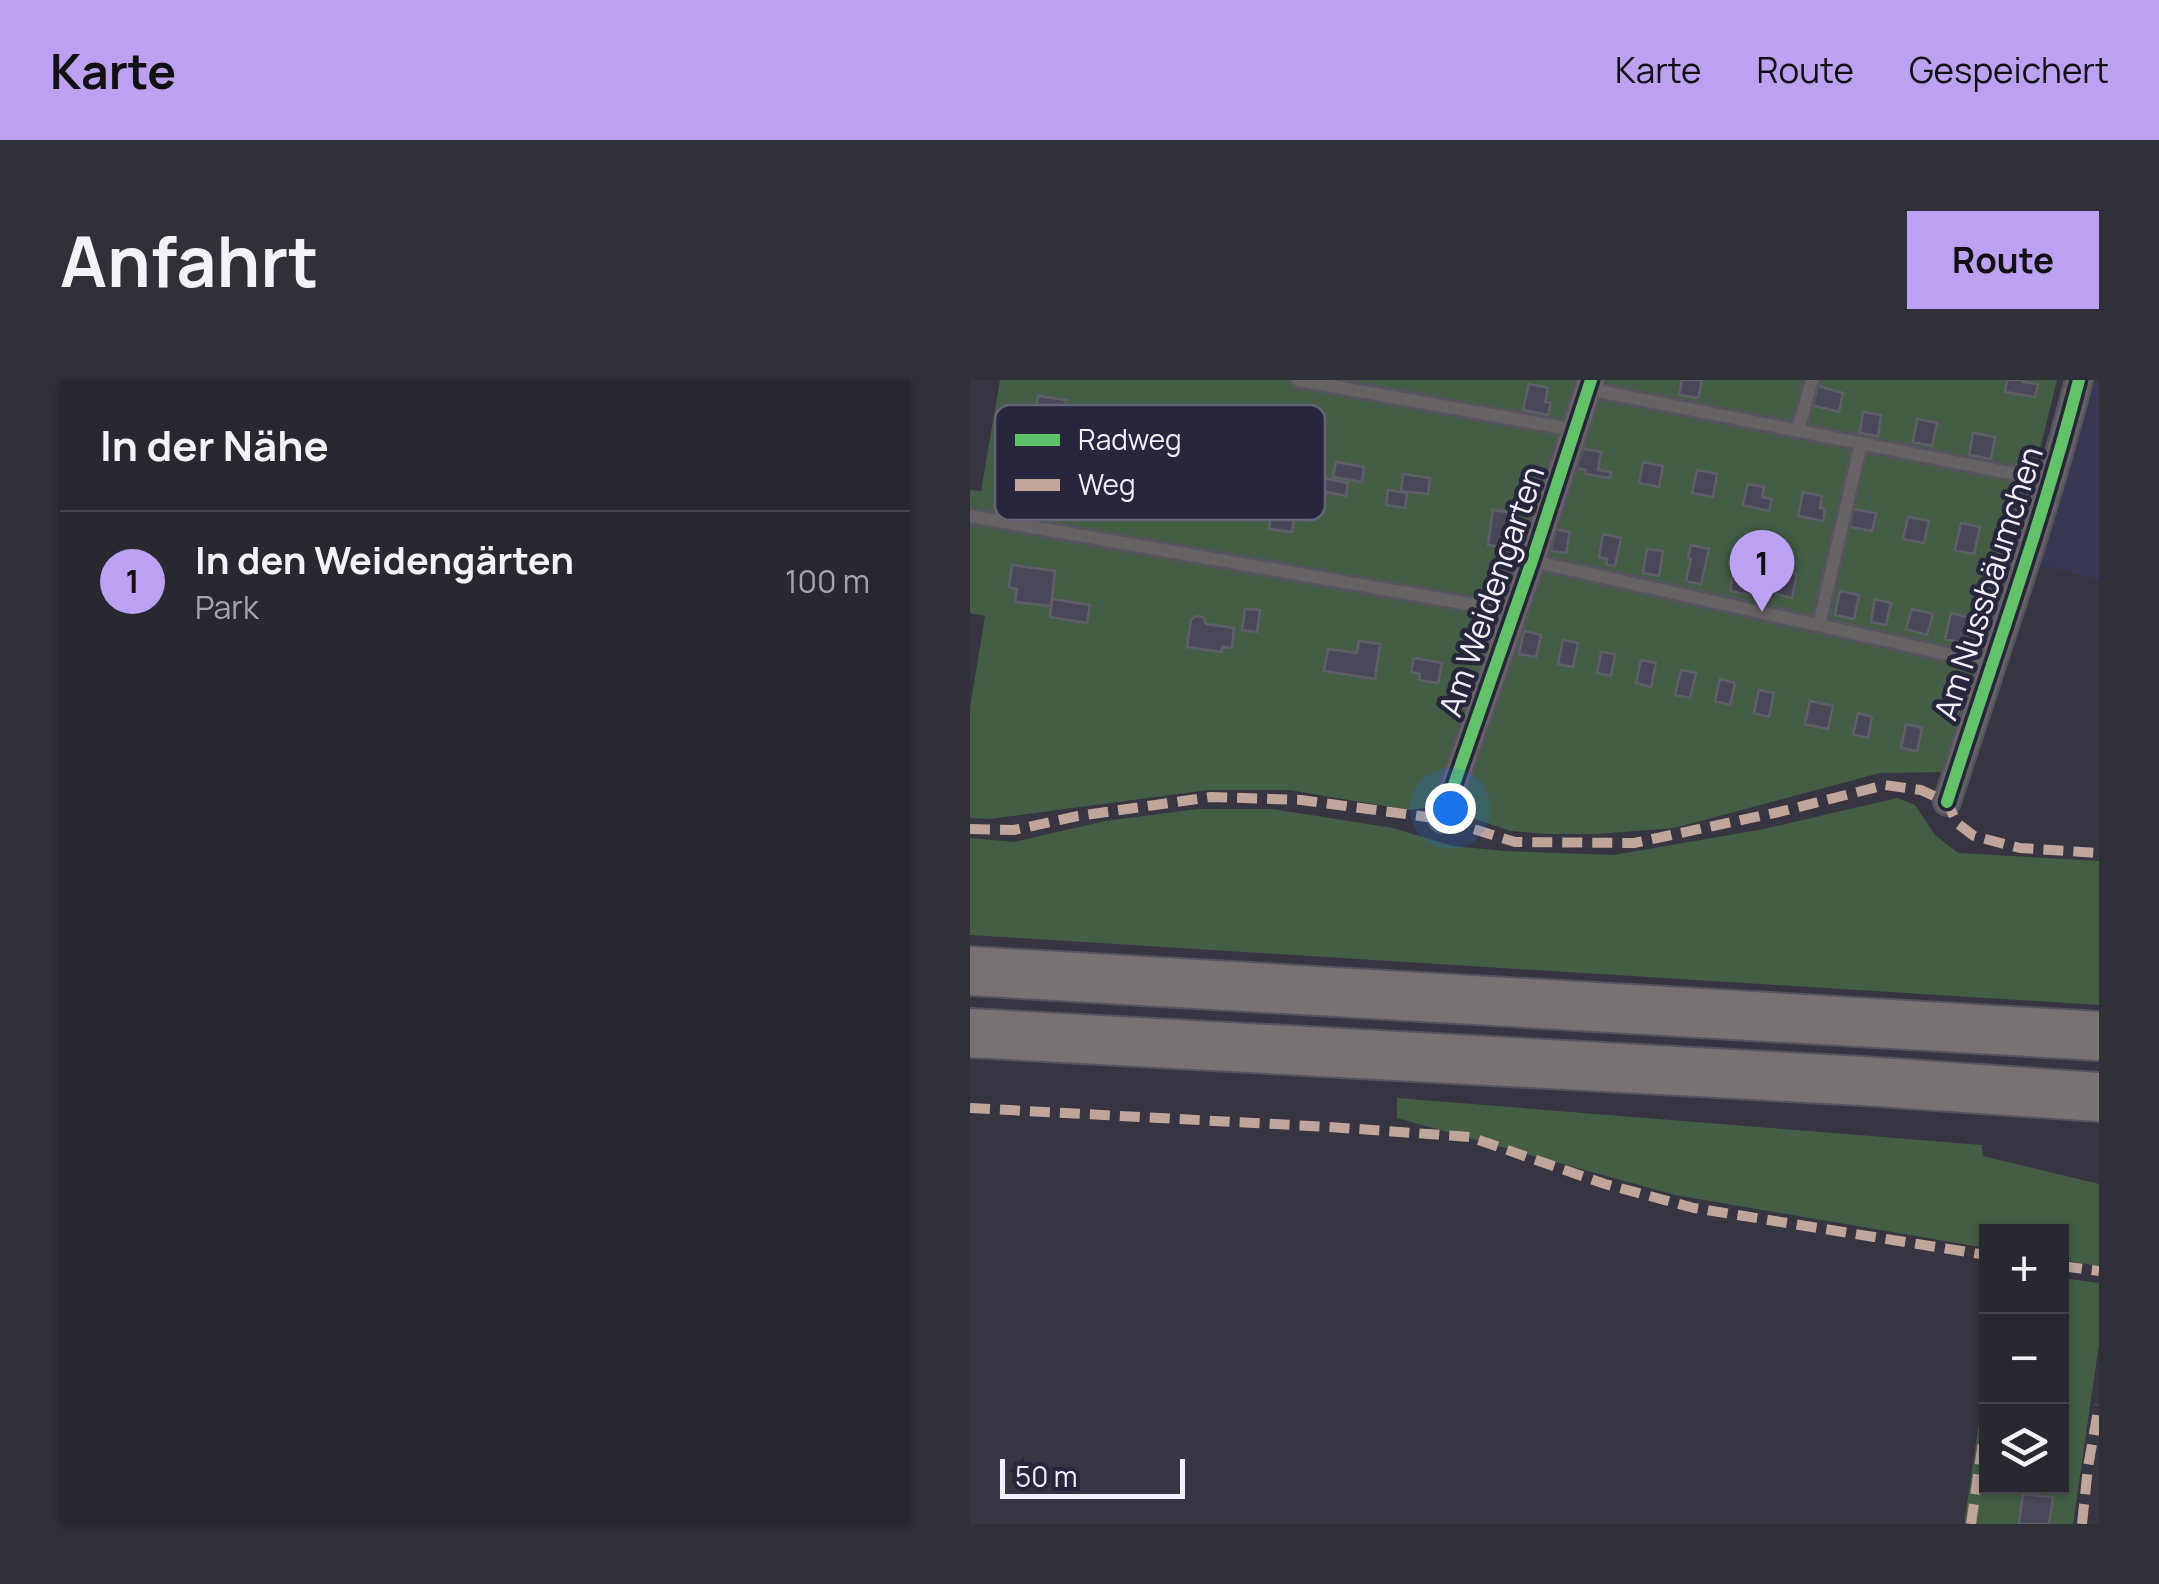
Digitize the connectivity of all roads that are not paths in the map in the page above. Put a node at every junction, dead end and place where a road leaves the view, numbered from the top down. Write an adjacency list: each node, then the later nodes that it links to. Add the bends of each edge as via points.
1 (1298, 380): 5 (lane)
2 (1812, 380): 6 (lane)
3 (2079, 380): 8 (street, Am Nussbäumchen)
4 (1589, 385): 5 (street, Am Weidengarten); 6 (lane)
5 (1574, 430): 10 (street, Am Weidengarten)
6 (1798, 430): 7 (lane)
7 (1861, 443): 8 (lane); 12 (lane)
8 (2050, 480): 13 (street, Am Nussbäumchen)
9 (970, 516): 11 (lane)
10 (1532, 562): 11 (street, Am Weidengarten); 12 (lane)
11 (1514, 612): 15 (street, Am Weidengarten)
12 (1819, 625): 13 (lane)
13 (1992, 664): 14 (street, Am Nussbäumchen)
14 (1946, 802)
15 (1442, 819)
16 (970, 970): 18 (highway)
17 (970, 1033): 19 (highway)
18 (2099, 1036)
19 (2099, 1097)

